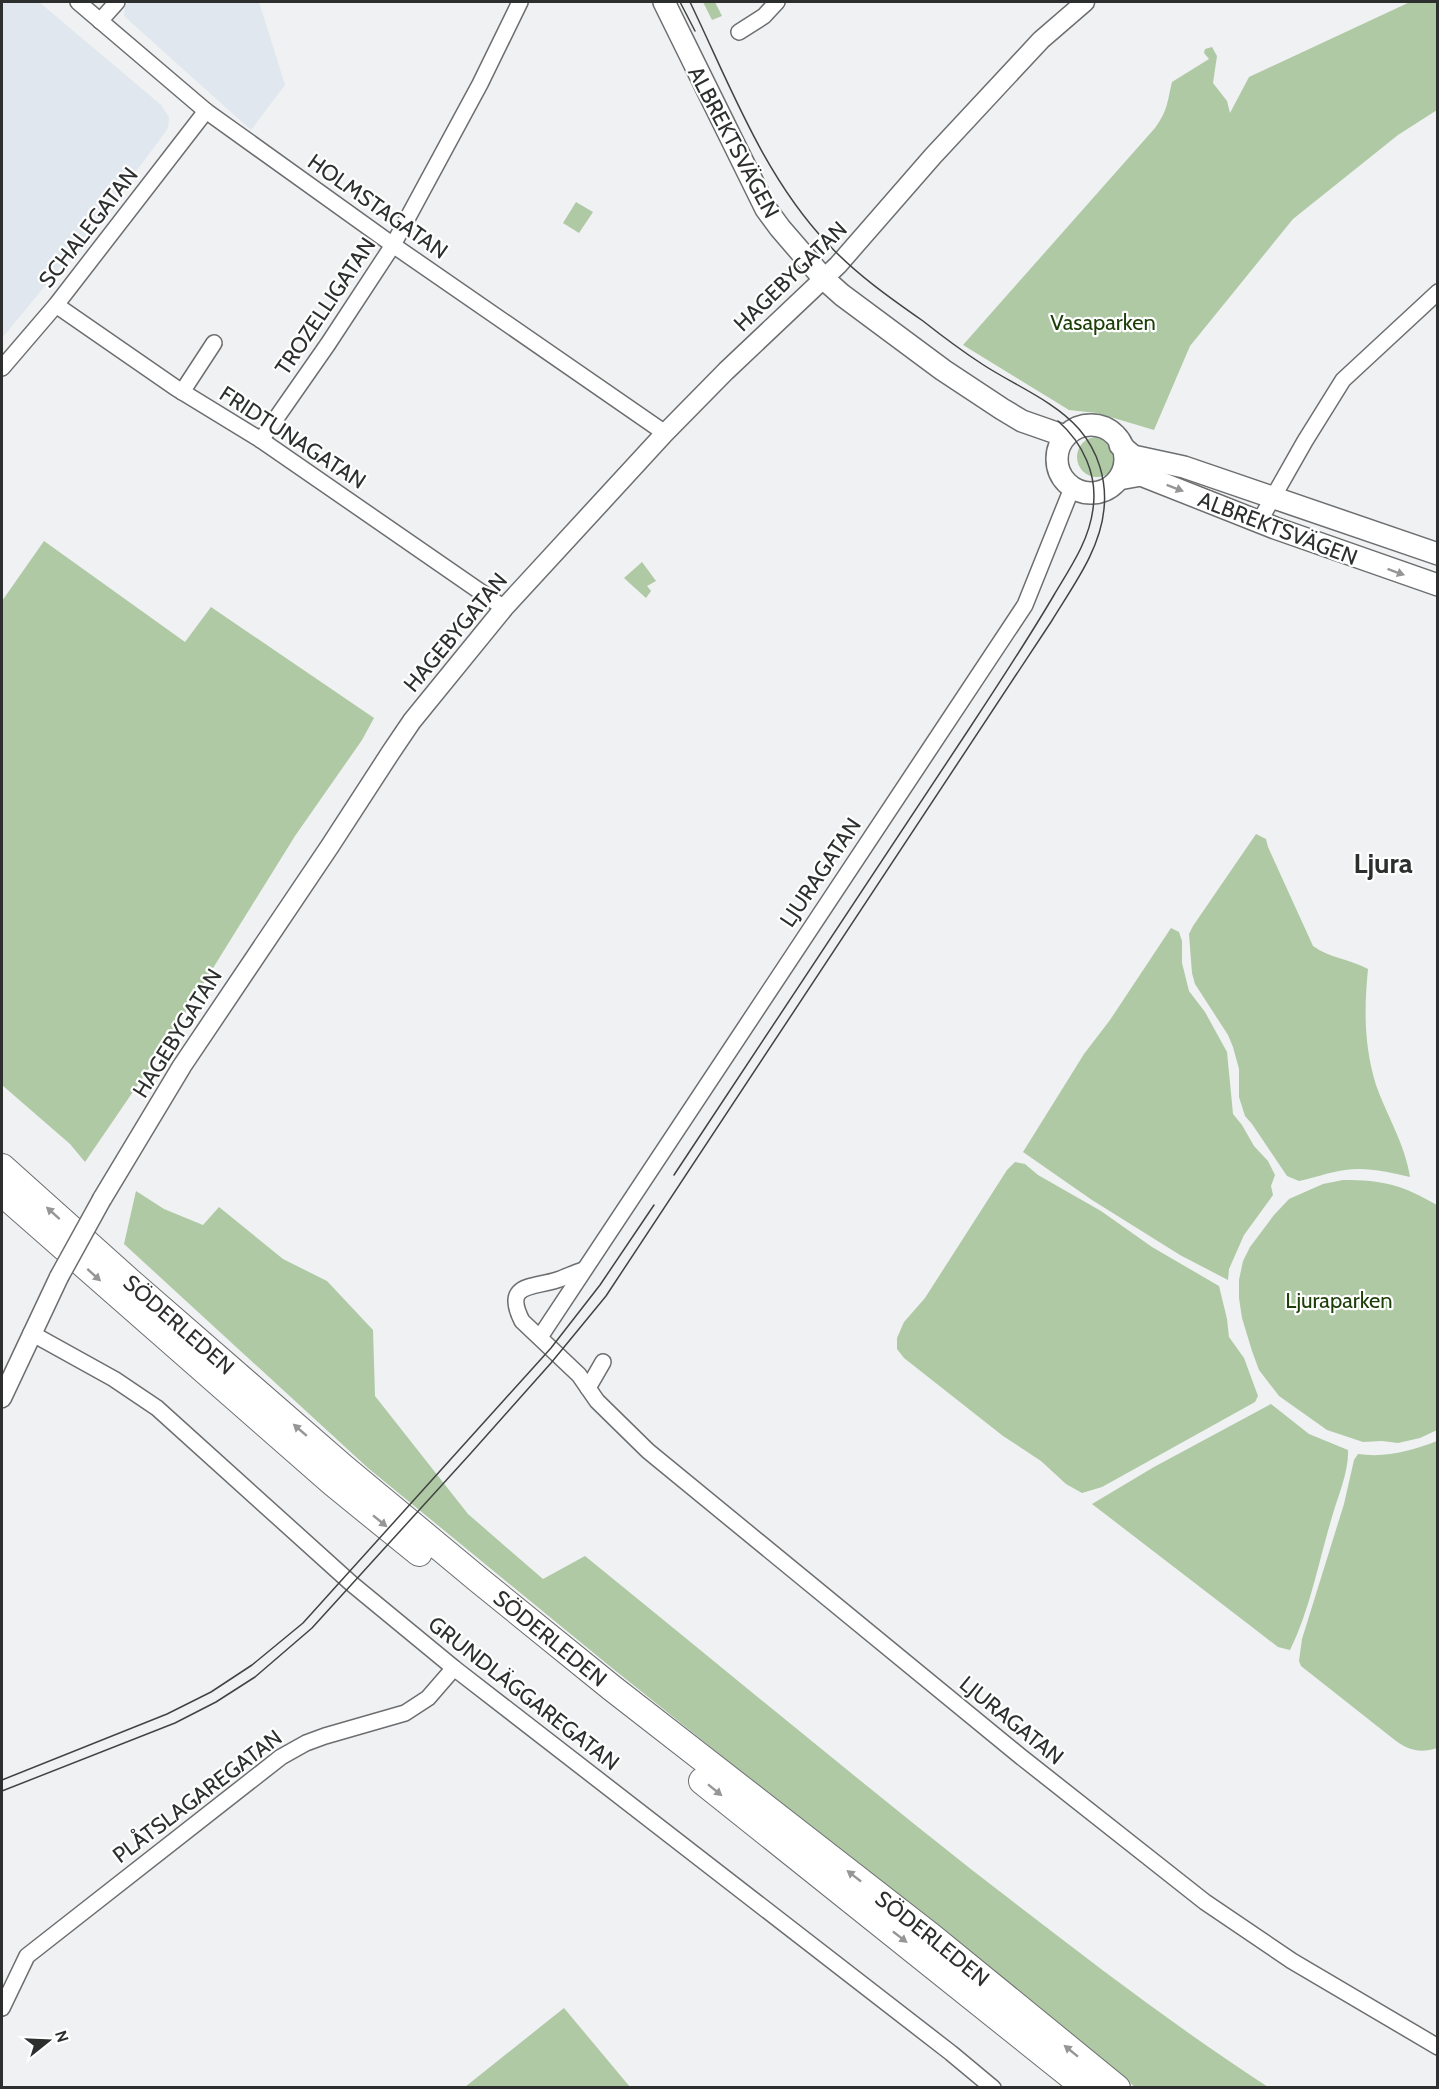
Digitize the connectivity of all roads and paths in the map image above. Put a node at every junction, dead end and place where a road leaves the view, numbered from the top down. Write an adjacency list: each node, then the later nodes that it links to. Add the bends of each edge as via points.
1 (78, 2): 7 (street, HOLMSTAGATAN)
2 (117, 2): 7 (street)
3 (520, 2): 10 (street, TROZELLIGATAN)
4 (664, 2): 11 (main road, ALBREKTSVÄGEN, via 766,209)
5 (777, 2): 8 (street)
6 (1085, 2): 11 (street, HAGEBYGATAN, via 1041,40)
7 (100, 21): 9 (street, HOLMSTAGATAN)
8 (739, 32)
9 (206, 111): 10 (street, HOLMSTAGATAN); 13 (street, SCHALEGATAN)
10 (393, 245): 18 (street, HOLMSTAGATAN); 20 (street, TROZELLIGATAN)
11 (824, 279): 17 (main road, ALBREKTSVÄGEN, via 943,370); 18 (street, HAGEBYGATAN)
12 (1434, 299): 25 (street, via 1343,380)
13 (56, 305): 15 (street, SCHALEGATAN); 16 (street, FRIDTUNAGATAN)
14 (214, 343): 16 (street)
15 (2, 368)
16 (182, 392): 20 (street, FRIDTUNAGATAN)
17 (1022, 421): 19 (main road, ALBREKTSVÄGEN); 22 (main road, ALBREKTSVÄGEN)
18 (665, 433): 29 (street, HAGEBYGATAN)
19 (1065, 436): 21 (main road, via 1078,427 1098,426 1115,436); 22 (main road)
20 (261, 440): 29 (street, FRIDTUNAGATAN)
21 (1120, 445): 23 (main road, via 1124,468); 25 (main road, ALBREKTSVÄGEN, via 1134,456 1184,467)
22 (1057, 459): 24 (main road, via 1064,480)
23 (1119, 479): 24 (main road, via 1105,491 1094,494); 26 (main road, ALBREKTSVÄGEN, one-way to 26, via 1141,476)
24 (1072, 488): 32 (street, LJURAGATAN, via 1025,605)
25 (1272, 497): 26 (street); 27 (main road, ALBREKTSVÄGEN)
26 (1259, 522): 28 (main road, ALBREKTSVÄGEN, one-way to 28)
27 (1437, 554)
28 (1437, 585)
29 (504, 608): 33 (street, HAGEBYGATAN, bridge, via 412,721 182,1066 102,1199)
30 (2, 1167): 43 (highway, SÖDERLEDEN, one-way to 30, via 444,1551)
31 (2, 1193): 42 (highway, SÖDERLEDEN, one-way to 42, via 334,1484)
32 (583, 1270): 34 (street, LJURAGATAN); 34 (street, LJURAGATAN, via 521,1290 516,1299 517,1311)
33 (31, 1333): 37 (street, HAGEBYGATAN); 38 (street, GRUNDLÄGGAREGATAN, via 158,1408 352,1584)
34 (540, 1337): 36 (street, LJURAGATAN)
35 (603, 1362): 36 (street)
36 (588, 1388): 40 (street, LJURAGATAN, via 665,1466 1204,1902 1292,1961)
37 (2, 1398)
38 (454, 1668): 39 (street, PLÅTSLAGAREGATAN, via 428,1698 405,1713 325,1736 282,1757 27,1956); 41 (street, GRUNDLÄGGAREGATAN)
39 (2, 2008)
40 (1437, 2047)
41 (993, 2088)
42 (1086, 2088)
43 (1117, 2088)

